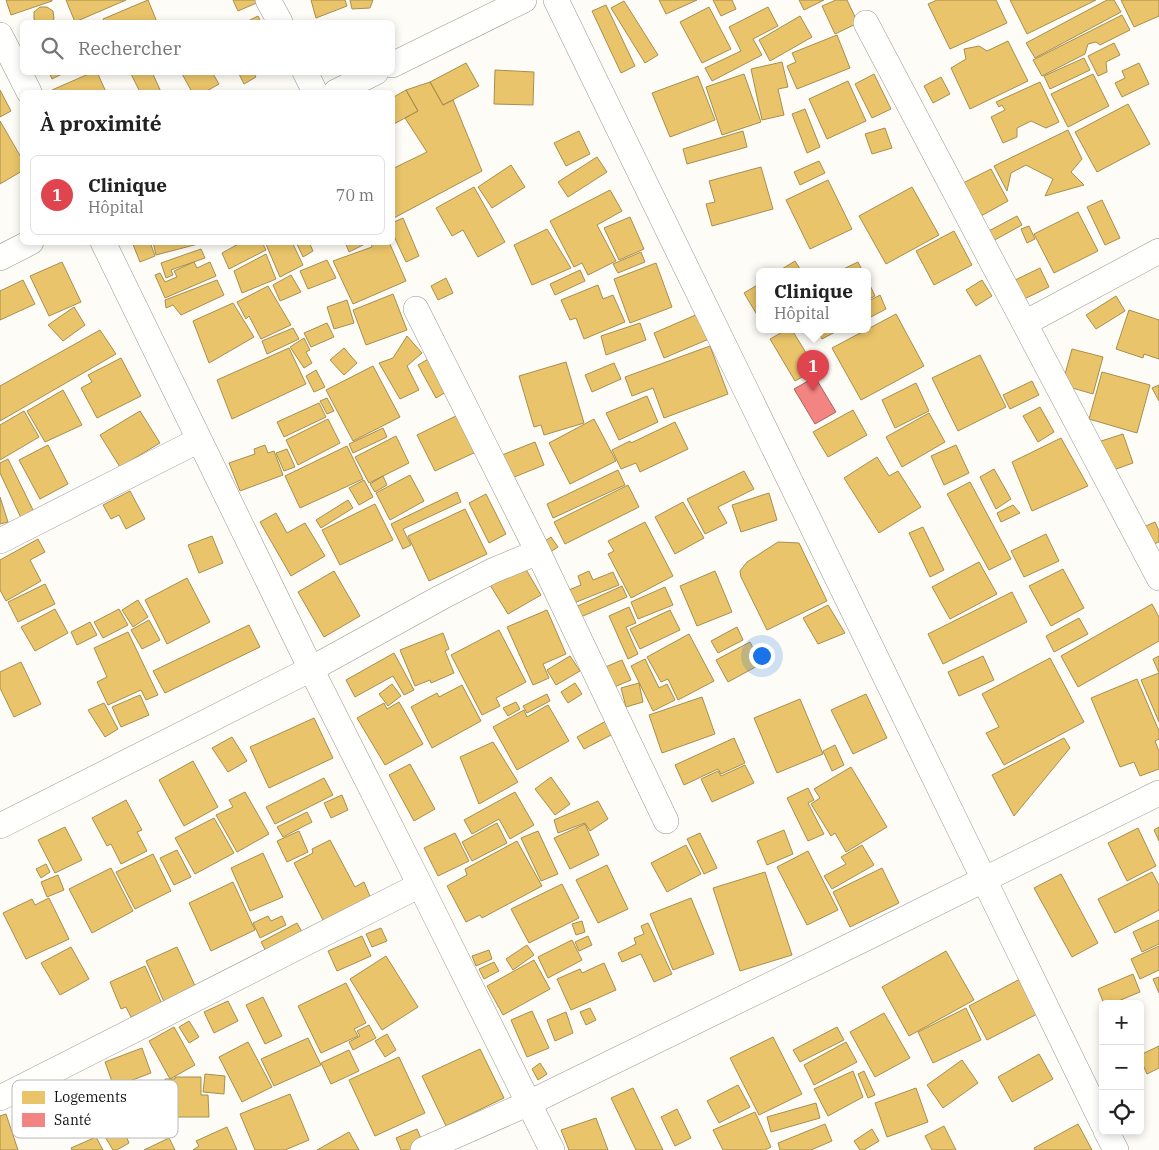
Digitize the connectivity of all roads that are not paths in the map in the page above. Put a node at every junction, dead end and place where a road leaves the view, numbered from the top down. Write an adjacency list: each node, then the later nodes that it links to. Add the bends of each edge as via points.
1 (268, 0): 4 (street)
2 (524, 0): 7 (street)
3 (556, 0): 29 (street)
4 (279, 20)
5 (866, 23): 20 (street)
6 (0, 35): 8 (street)
7 (395, 64)
8 (20, 74)
9 (20, 75): 12 (street)
10 (306, 75): 13 (street)
11 (370, 75): 14 (street)
12 (28, 90)
13 (314, 90)
14 (340, 90)
15 (25, 245): 18 (street)
16 (104, 245): 21 (street)
17 (1159, 251): 20 (street)
18 (0, 258)
19 (416, 309): 23 (street)
20 (1025, 323): 24 (street)
21 (199, 440): 22 (street); 25 (street)
22 (0, 541)
23 (538, 552): 25 (street, via 449,593); 27 (street)
24 (1159, 578)
25 (311, 669): 28 (street); 30 (street)
26 (1159, 793): 29 (street)
27 (666, 821)
28 (0, 826)
29 (983, 880): 34 (street); 35 (street)
30 (420, 885): 31 (street); 34 (street)
31 (35, 1080)
32 (12, 1092): 33 (street)
33 (0, 1098)
34 (529, 1104): 37 (street); 38 (street)
35 (1099, 1116)
36 (1108, 1135): 39 (street)
37 (423, 1150)
38 (552, 1150)
39 (1116, 1150)

